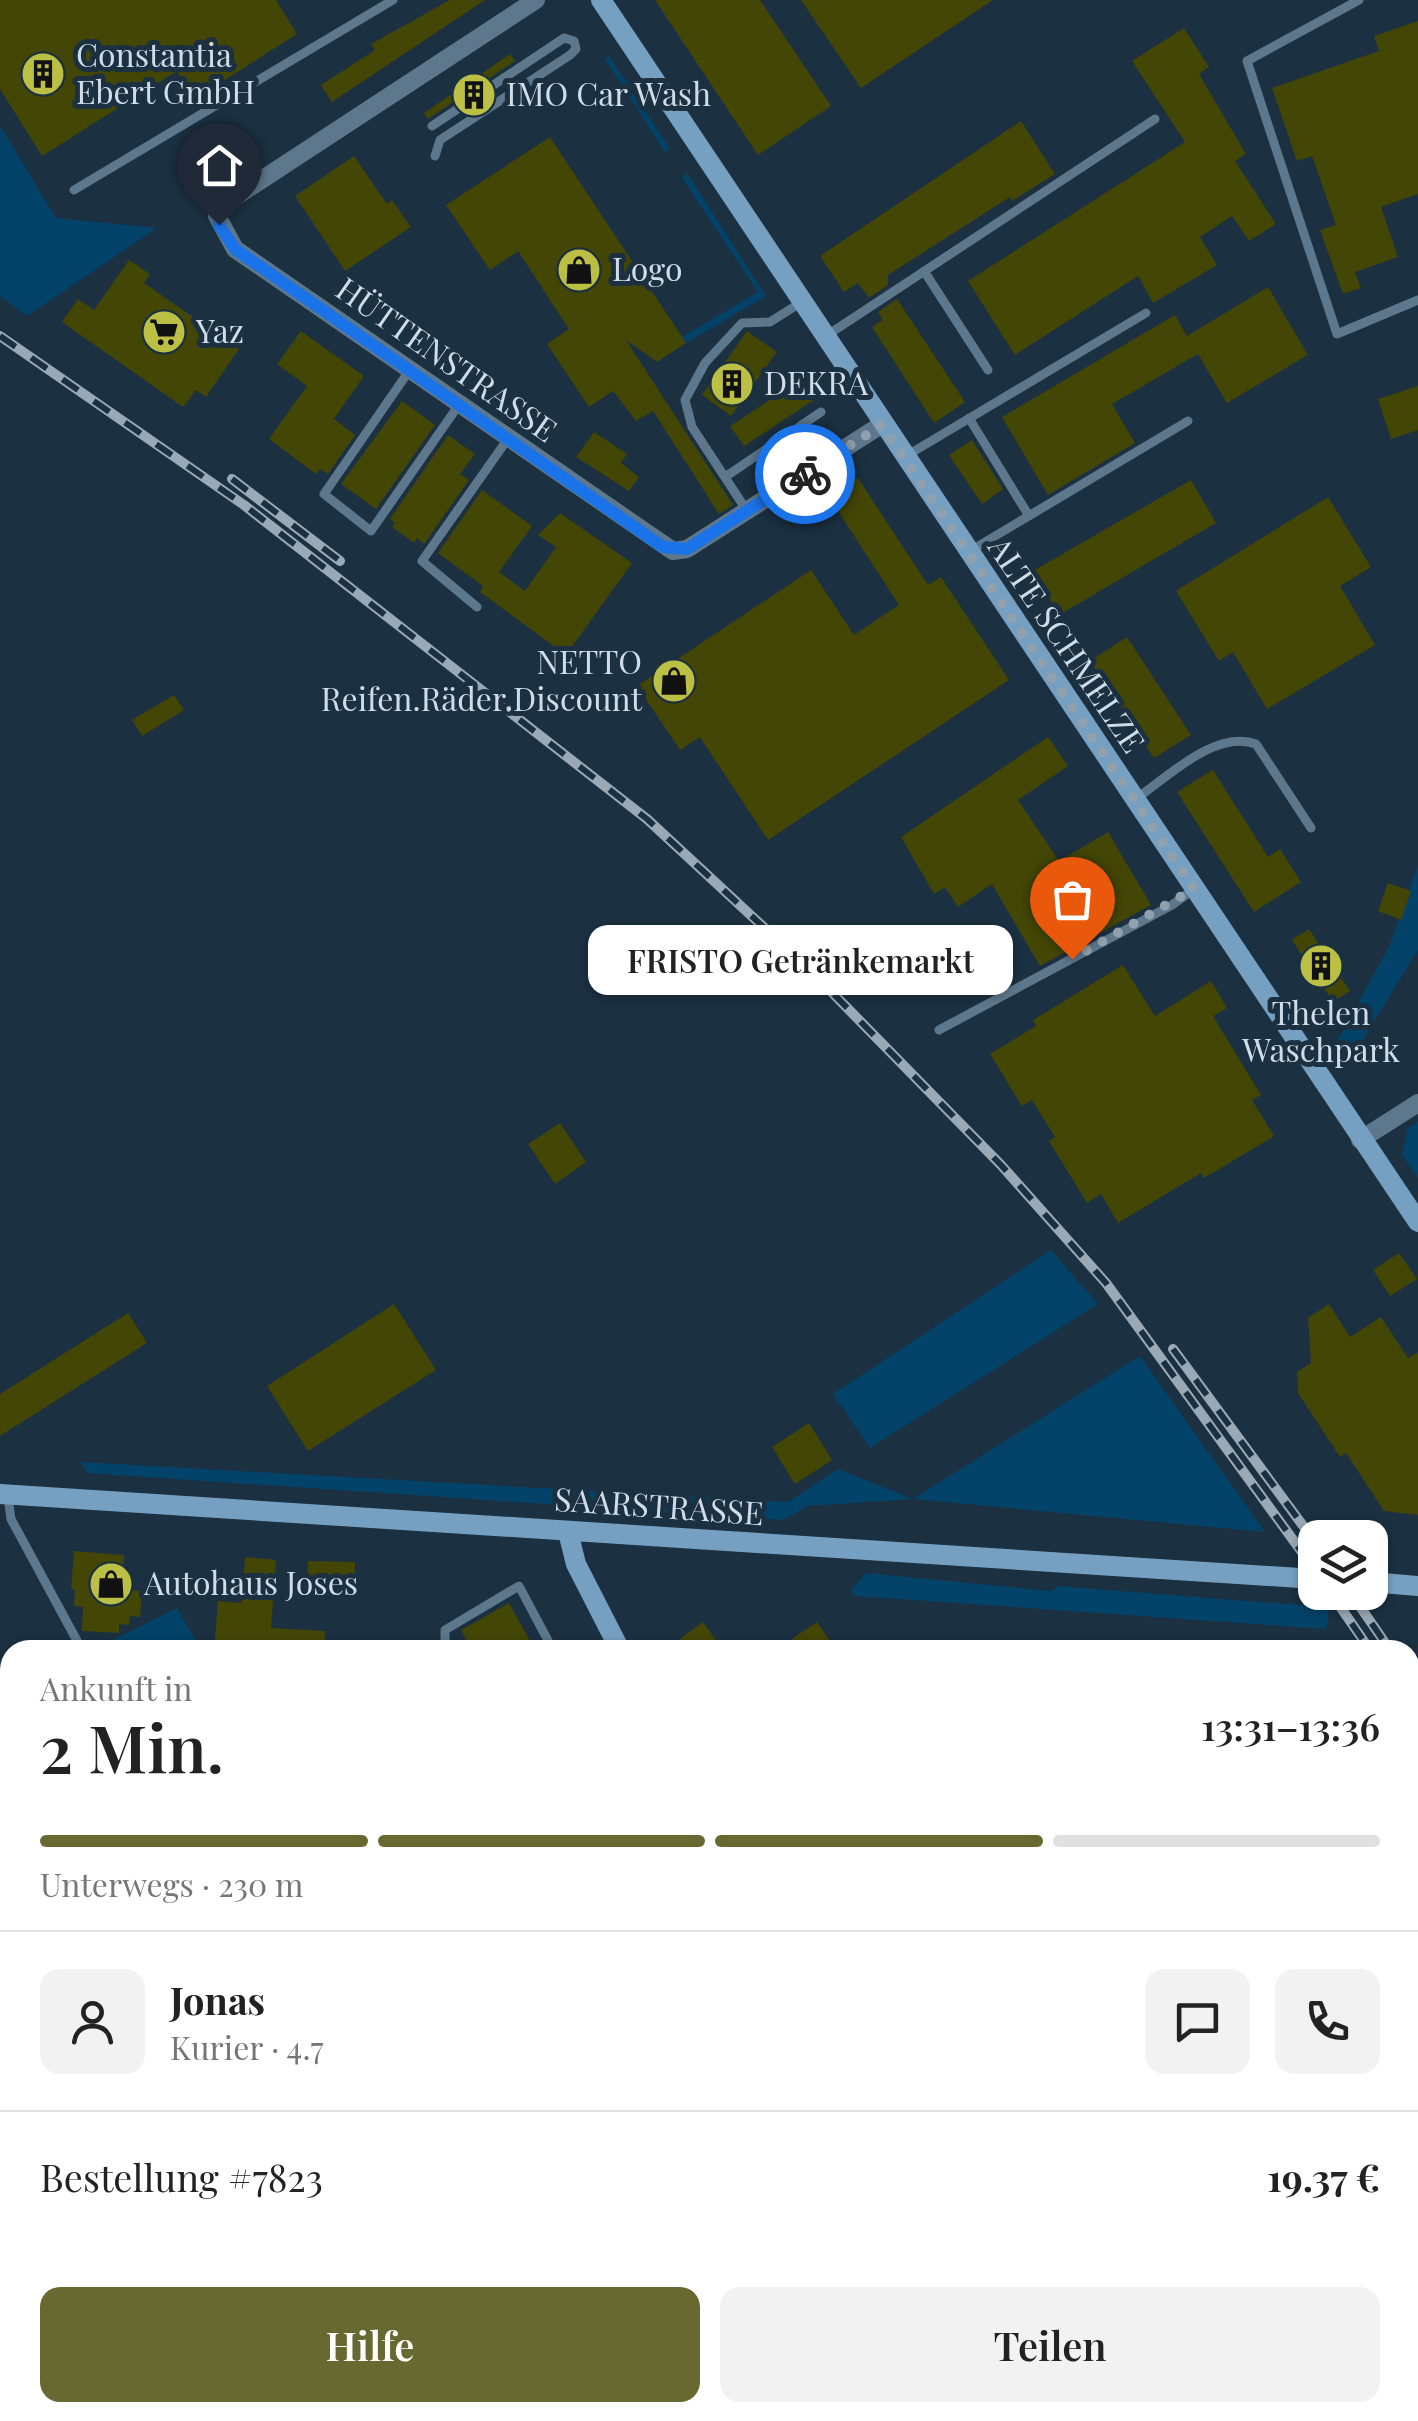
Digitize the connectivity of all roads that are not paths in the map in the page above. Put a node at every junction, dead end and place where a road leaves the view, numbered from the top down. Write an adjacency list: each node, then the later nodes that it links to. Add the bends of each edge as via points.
1 (393, 0): 8 (lane)
2 (536, 0): 15 (street, HÜTTENSTRASSE, via 236,194 217,216 235,249)
3 (601, 0): 11 (street, ALTE SCHMELZE)
4 (1359, 0): 10 (lane, via 1246,60 1337,334)
5 (1154, 119): 9 (lane)
6 (432, 126): 7 (lane, via 564,38 574,41 570,55 440,140)
7 (436, 156)
8 (74, 190)
9 (924, 272): 13 (lane); 14 (lane)
10 (1418, 300)
11 (800, 304): 13 (street, ALTE SCHMELZE); 23 (lane, via 770,322 742,322 684,400 692,427)
12 (1146, 313): 18 (lane)
13 (824, 337): 20 (street, ALTE SCHMELZE)
14 (988, 370)
15 (409, 371): 16 (street, HÜTTENSTRASSE); 16 (lane, via 324,494 371,531)
16 (458, 406): 21 (street, HÜTTENSTRASSE)
17 (820, 412): 23 (lane)
18 (970, 418): 22 (lane); 25 (lane)
19 (1188, 421): 25 (lane)
20 (882, 425): 22 (street, ALTE SCHMELZE); 24 (street, HÜTTENSTRASSE)
21 (508, 440): 24 (street, HÜTTENSTRASSE, via 673,551 687,549); 27 (lane, via 422,562)
22 (903, 457): 26 (street, ALTE SCHMELZE)
23 (725, 477): 24 (lane)
24 (747, 510)
25 (1029, 516): 26 (lane)
26 (968, 552): 28 (street, ALTE SCHMELZE)
27 (477, 606)
28 (1134, 799): 29 (lane, via 1220,743 1241,738 1256,744); 30 (street, ALTE SCHMELZE)
29 (1311, 828)
30 (1194, 889): 31 (lane); 33 (street, ALTE SCHMELZE)
31 (939, 1030)
32 (1418, 1102): 33 (street)
33 (1360, 1140): 34 (street, ALTE SCHMELZE)
34 (1418, 1222)
35 (4, 1494): 36 (street, SAARSTRASSE); 40 (lane)
36 (568, 1532): 37 (street, SAARSTRASSE); 43 (street, via 576,1564)
37 (1298, 1577)
38 (1388, 1584): 39 (street)
39 (1418, 1586)
40 (77, 1640)
41 (445, 1640): 42 (lane, via 445,1630 519,1586)
42 (548, 1640)
43 (615, 1640)

